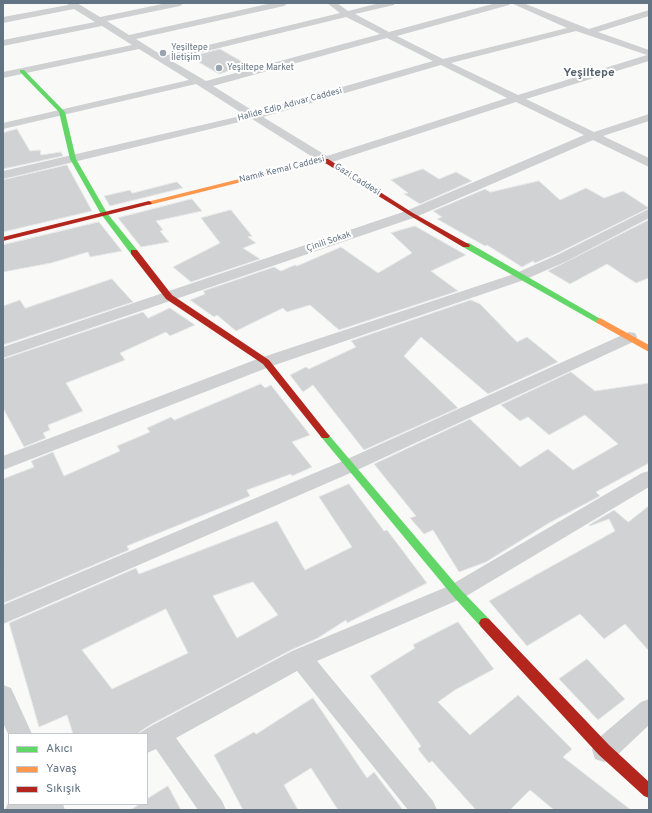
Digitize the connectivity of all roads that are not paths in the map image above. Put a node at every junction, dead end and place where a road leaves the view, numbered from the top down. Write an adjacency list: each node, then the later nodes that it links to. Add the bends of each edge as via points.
1 (180, 3): 13 (street)
2 (245, 3): 9 (street)
3 (284, 3): 9 (street)
4 (331, 3): 10 (street)
5 (391, 3): 10 (street)
6 (506, 3): 16 (street)
7 (516, 3): 14 (street)
8 (73, 4): 12 (street); 13 (street, Gazi Caddesi)
9 (254, 10): 17 (street)
10 (347, 14): 16 (street); 22 (street)
11 (649, 14): 15 (street)
12 (3, 20)
13 (101, 22): 17 (street, Gazi Caddesi); 18 (street)
14 (576, 28): 15 (street); 23 (street, Halide Edip Adıvar Caddesi)
15 (590, 32): 20 (street)
16 (389, 35): 23 (street); 26 (street)
17 (127, 38): 19 (street, Gazi Caddesi)
18 (3, 44)
19 (140, 46): 22 (street, Gazi Caddesi); 24 (street)
20 (649, 53)
21 (649, 58): 27 (street, Namık Kemal Caddesi)
22 (162, 59): 26 (street, Gazi Caddesi)
23 (442, 62): 27 (street); 29 (street, Halide Edip Adıvar Caddesi)
24 (22, 71): 25 (street); 28 (street)
25 (3, 75)
26 (201, 83): 28 (street); 29 (street, Gazi Caddesi)
27 (515, 99): 32 (street); 34 (street, Namık Kemal Caddesi)
28 (62, 112): 31 (street); 33 (street)
29 (253, 116): 33 (street, Halide Edip Adıvar Caddesi); 34 (street, Gazi Caddesi)
30 (649, 117): 32 (street, Çinili Sokak)
31 (3, 126)
32 (592, 136): 35 (street); 39 (street, Çinili Sokak)
33 (73, 158): 36 (street, Halide Edip Adıvar Caddesi); 38 (street)
34 (326, 160): 38 (street, Namık Kemal Caddesi); 39 (street, Gazi Caddesi)
35 (649, 163)
36 (3, 175)
37 (649, 213): 41 (street, via 562,258)
38 (104, 214): 40 (street, Namık Kemal Caddesi); 42 (street)
39 (411, 214): 41 (street, Gazi Caddesi); 42 (street, Çinili Sokak)
40 (3, 238)
41 (520, 276): 43 (street, Gazi Caddesi); 46 (street)
42 (169, 297): 45 (street, Çinili Sokak); 46 (street)
43 (629, 337): 44 (street, Gazi Caddesi); 48 (street)
44 (648, 348)
45 (3, 353)
46 (266, 362): 47 (street); 48 (street)
47 (3, 463)
48 (349, 466): 50 (street); 51 (street)
49 (649, 478): 50 (street)
50 (456, 592): 52 (street); 57 (street)
51 (3, 615)
52 (300, 658): 56 (street); 62 (street)
53 (3, 696): 55 (street)
54 (649, 710): 57 (street)
55 (20, 733)
56 (153, 737): 61 (street)
57 (604, 750): 58 (street)
58 (649, 791)
59 (27, 805): 60 (street)
60 (18, 810)
61 (213, 810)
62 (424, 810)

